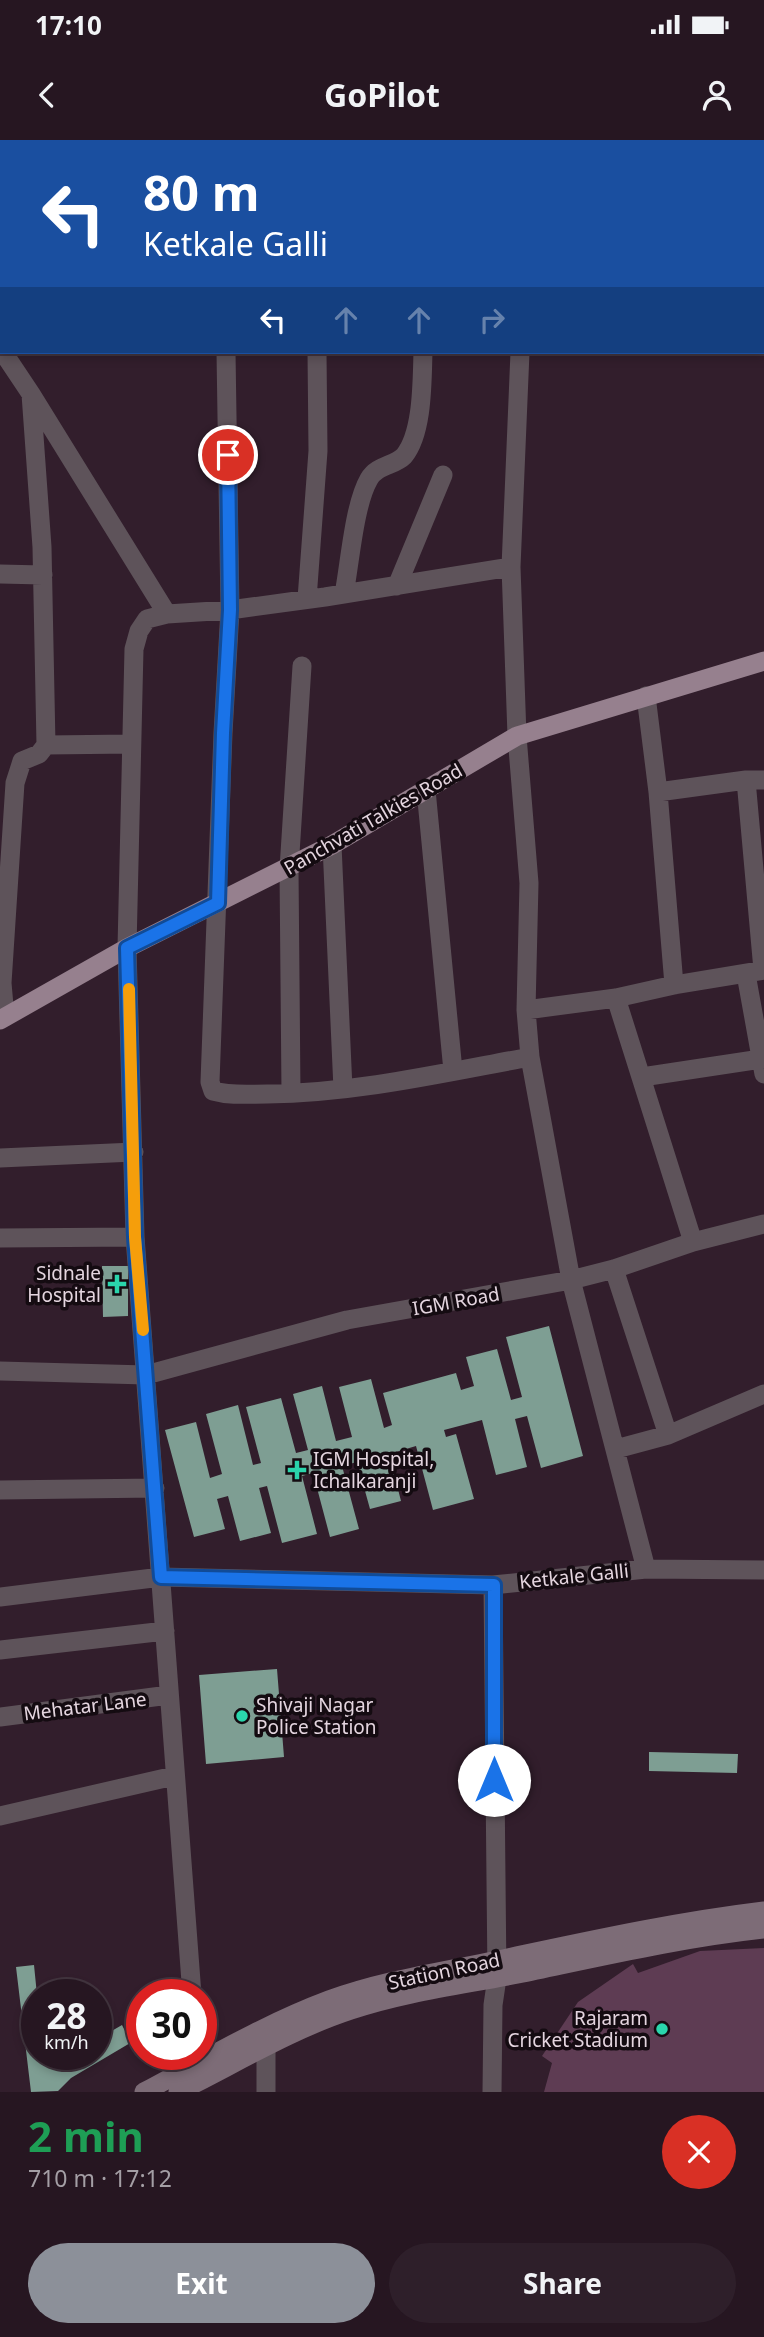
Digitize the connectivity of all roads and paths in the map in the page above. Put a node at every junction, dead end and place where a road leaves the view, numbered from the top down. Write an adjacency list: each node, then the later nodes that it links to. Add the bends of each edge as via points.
1 (5, 354): 6 (street)
2 (226, 354): 14 (street)
3 (317, 354): 13 (street, via 318,451)
4 (423, 354): 12 (street, via 413,443 401,459 380,467 369,478)
5 (520, 354): 8 (street)
6 (31, 394): 10 (street); 15 (street)
7 (443, 475): 11 (street)
8 (512, 567): 11 (street); 19 (street)
9 (0, 574): 10 (street)
10 (43, 575): 21 (street)
11 (397, 586): 12 (street)
12 (344, 594): 13 (street)
13 (307, 599): 14 (street)
14 (230, 610): 15 (street); 29 (street)
15 (167, 614): 20 (street, via 147,620 134,649)
16 (764, 661): 18 (main road, Panchvati Talkies Road)
17 (302, 666): 27 (street)
18 (646, 696): 19 (main road, Panchvati Talkies Road); 24 (street)
19 (517, 736): 23 (main road, Panchvati Talkies Road); 35 (street, via 529,883)
20 (131, 744): 21 (street); 31 (street)
21 (46, 745): 26 (street, via 39,754 22,761)
22 (755, 780): 24 (street); 28 (street)
23 (426, 790): 25 (main road, Panchvati Talkies Road); 39 (street)
24 (658, 792): 33 (street)
25 (332, 845): 27 (main road, Panchvati Talkies Road); 41 (street)
26 (6, 849): 30 (street)
27 (289, 869): 29 (main road, Panchvati Talkies Road); 42 (street)
28 (760, 895): 32 (street)
29 (218, 903): 31 (main road, Panchvati Talkies Road); 42 (street, via 213,1091)
30 (3, 926): 36 (street)
31 (127, 948): 36 (main road, Panchvati Talkies Road); 43 (street)
32 (758, 972): 33 (street); 38 (street)
33 (674, 985): 34 (street)
34 (616, 998): 35 (street); 40 (street)
35 (526, 1010): 37 (street)
36 (2, 1019)
37 (530, 1057): 39 (street); 50 (street)
38 (762, 1066): 40 (street)
39 (453, 1071): 41 (street)
40 (642, 1077): 48 (street)
41 (343, 1090): 42 (street)
42 (291, 1093)
43 (134, 1152): 44 (street); 46 (street)
44 (0, 1158)
45 (764, 1224): 48 (street, IGM Road)
46 (135, 1237): 47 (street); 52 (street)
47 (0, 1238)
48 (693, 1242): 49 (street, IGM Road)
49 (614, 1269): 50 (street, IGM Road); 54 (street)
50 (571, 1280): 52 (street, IGM Road, via 347,1320); 55 (street)
51 (0, 1371): 52 (street, IGM Road)
52 (146, 1375): 56 (street)
53 (764, 1394): 54 (street)
54 (668, 1435): 55 (street)
55 (616, 1449): 58 (street)
56 (155, 1488): 57 (street); 60 (street)
57 (0, 1490)
58 (646, 1569): 59 (street, Ketkale Galli); 61 (street, Ketkale Galli)
59 (764, 1570)
60 (161, 1577): 61 (street, Ketkale Galli); 62 (street, Ketkale Galli); 63 (street)
61 (494, 1585): 71 (street)
62 (0, 1597)
63 (165, 1631): 64 (street); 65 (street)
64 (0, 1650)
65 (169, 1695): 66 (street, Mehatar Lane); 67 (street)
66 (0, 1717)
67 (174, 1776): 68 (street); 72 (street)
68 (0, 1816)
69 (764, 1911): 71 (main road, Station Road, via 656,1926)
70 (764, 1929): 71 (main road, Station Road)
71 (496, 1969): 73 (main road, Station Road, via 349,2010); 74 (main road, Station Road, via 428,1972 327,2001); 81 (street)
72 (190, 1979)
73 (266, 2045): 75 (main road, Station Road); 80 (street)
74 (217, 2056)
75 (217, 2060)
76 (190, 2070): 78 (main road, Station Road)
77 (195, 2070): 79 (main road, Station Road)
78 (144, 2092)
79 (178, 2092)
80 (266, 2092)
81 (492, 2092)

